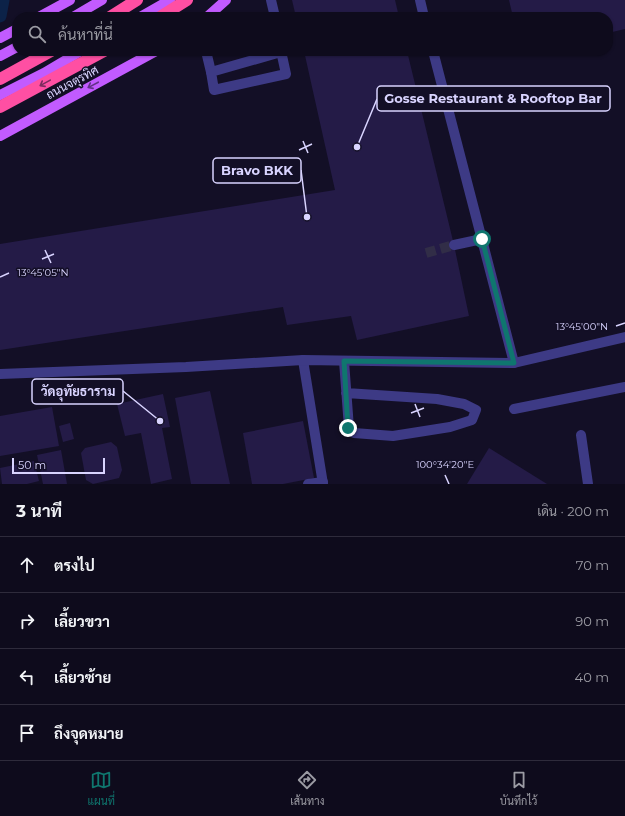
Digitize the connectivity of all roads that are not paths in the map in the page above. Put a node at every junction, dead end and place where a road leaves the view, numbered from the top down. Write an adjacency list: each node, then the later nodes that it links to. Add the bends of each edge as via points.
1 (70, 0): 9 (main road)
2 (102, 0): 10 (main road)
3 (137, 0): 11 (highway)
4 (170, 0): 12 (main road)
5 (187, 0): 13 (highway)
6 (226, 0): 14 (main road)
7 (271, 0): 15 (street)
8 (420, 0): 16 (street)
9 (48, 12)
10 (82, 12)
11 (118, 12)
12 (149, 12)
13 (168, 12)
14 (213, 12)
15 (274, 12)
16 (423, 12)
17 (12, 32): 18 (main road)
18 (0, 38)
19 (12, 50): 20 (main road)
20 (0, 56)
21 (41, 56): 30 (highway)
22 (73, 56): 31 (main road, ถนนจตุรทิศ)
23 (95, 56): 32 (highway, one-way to 32)
24 (147, 56): 33 (main road, ถนนจตุรทิศ, one-way to 33)
25 (207, 56): 29 (street)
26 (267, 56): 29 (street)
27 (282, 56): 29 (street, via 286,74 214,90)
28 (434, 56): 34 (street)
29 (211, 72)
30 (0, 79)
31 (0, 95)
32 (0, 108)
33 (0, 136)
34 (482, 239): 35 (street); 39 (street)
35 (454, 245)
36 (625, 337): 39 (street)
37 (303, 360): 38 (street); 40 (street); 45 (street)
38 (344, 361): 39 (street); 42 (street)
39 (514, 363)
40 (0, 374)
41 (625, 387): 43 (street)
42 (346, 394): 42 (street, via 437,398 464,404 476,410 472,420 450,427 393,436 354,433 348,428)
43 (514, 409)
44 (581, 435): 47 (street)
45 (323, 483): 46 (street)
46 (308, 484)
47 (588, 484)

